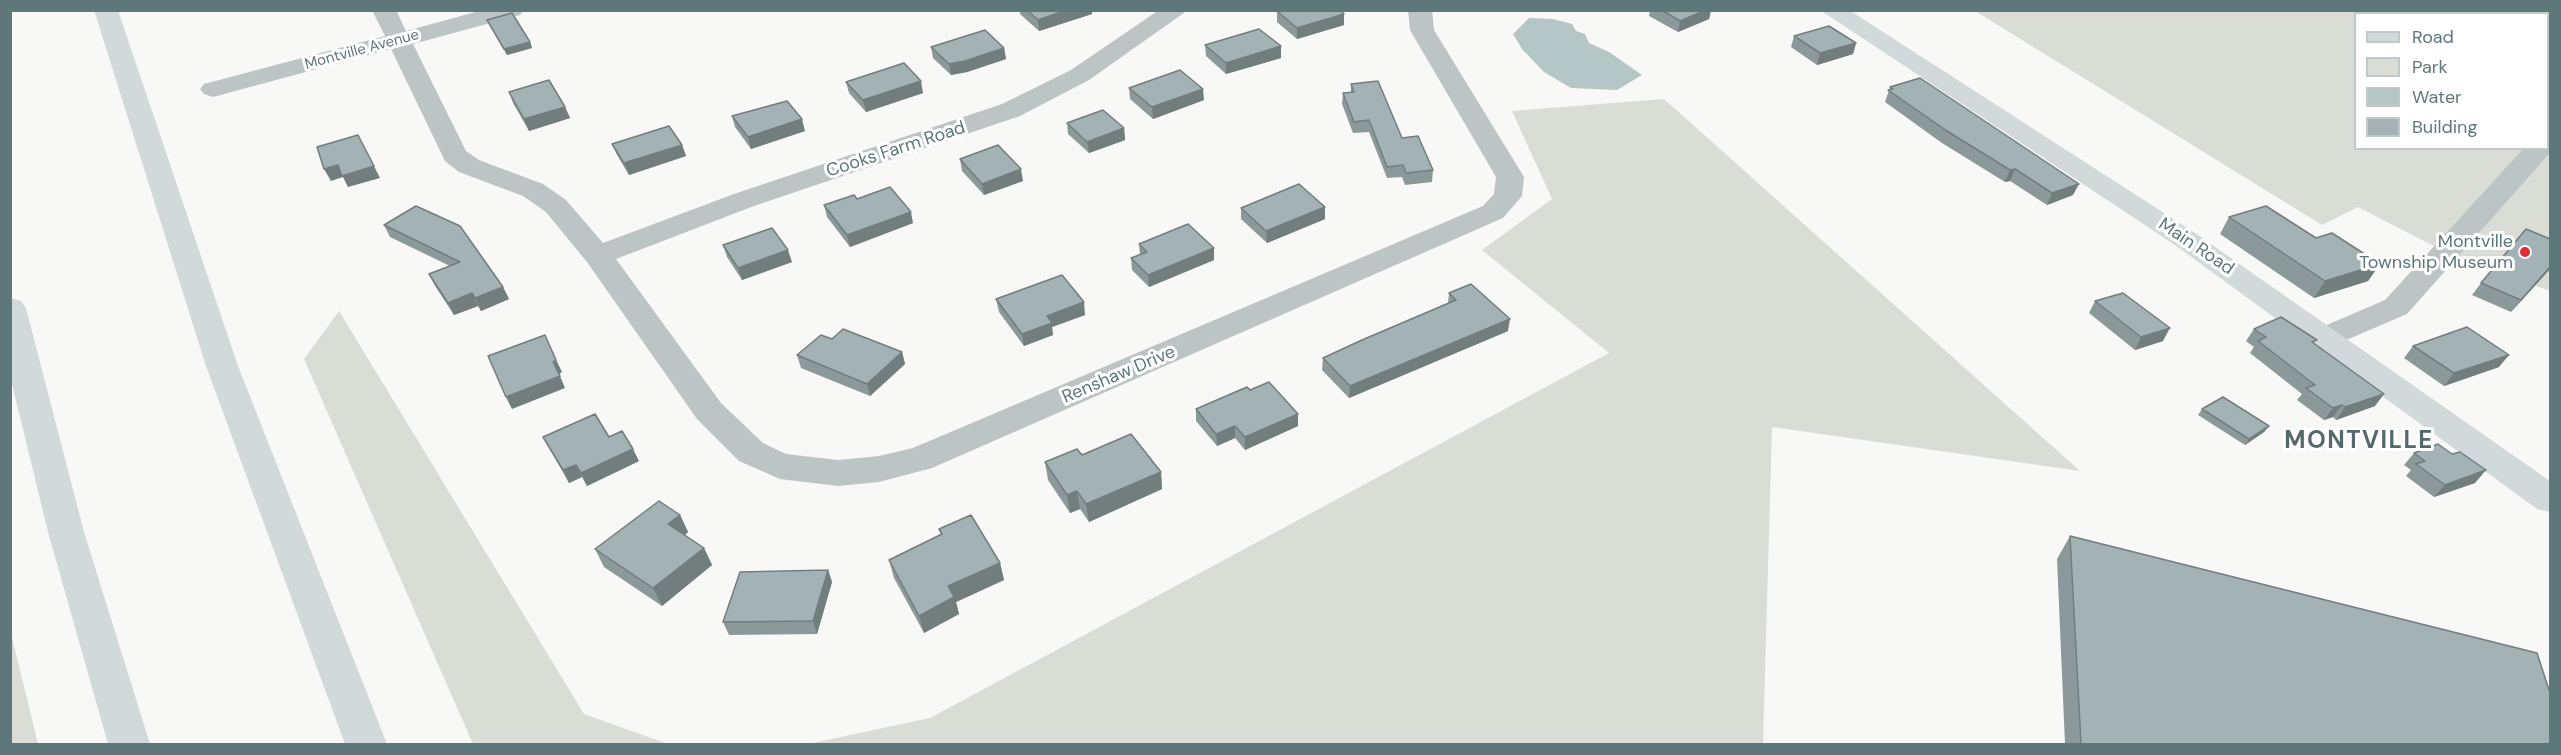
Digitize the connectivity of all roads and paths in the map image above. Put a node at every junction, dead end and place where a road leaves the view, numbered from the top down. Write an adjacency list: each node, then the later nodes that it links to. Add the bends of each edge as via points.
1 (106, 10): 15 (main road, via 222,366)
2 (384, 10): 7 (street, Renshaw Drive)
3 (512, 10): 7 (street, Montville Avenue)
4 (1176, 10): 10 (street, Cooks Farm Road, via 1080,75 1011,110 744,200)
5 (1420, 10): 10 (street, Renshaw Drive, via 1422,30 1510,177 1511,187 1502,205 1482,219 920,459 879,469 818,473 780,466 751,452 709,411)
6 (1832, 10): 12 (main road, Main Road, via 2033,138)
7 (399, 40): 8 (street, Montville Avenue); 10 (street, Renshaw Drive, via 455,155 469,166 546,198)
8 (213, 89)
9 (2537, 150): 12 (street, via 2396,307)
10 (598, 255)
11 (10, 308): 14 (main road, via 66,532)
12 (2326, 337): 13 (main road, Main Road)
13 (2550, 499)
14 (129, 744)
15 (366, 744)

